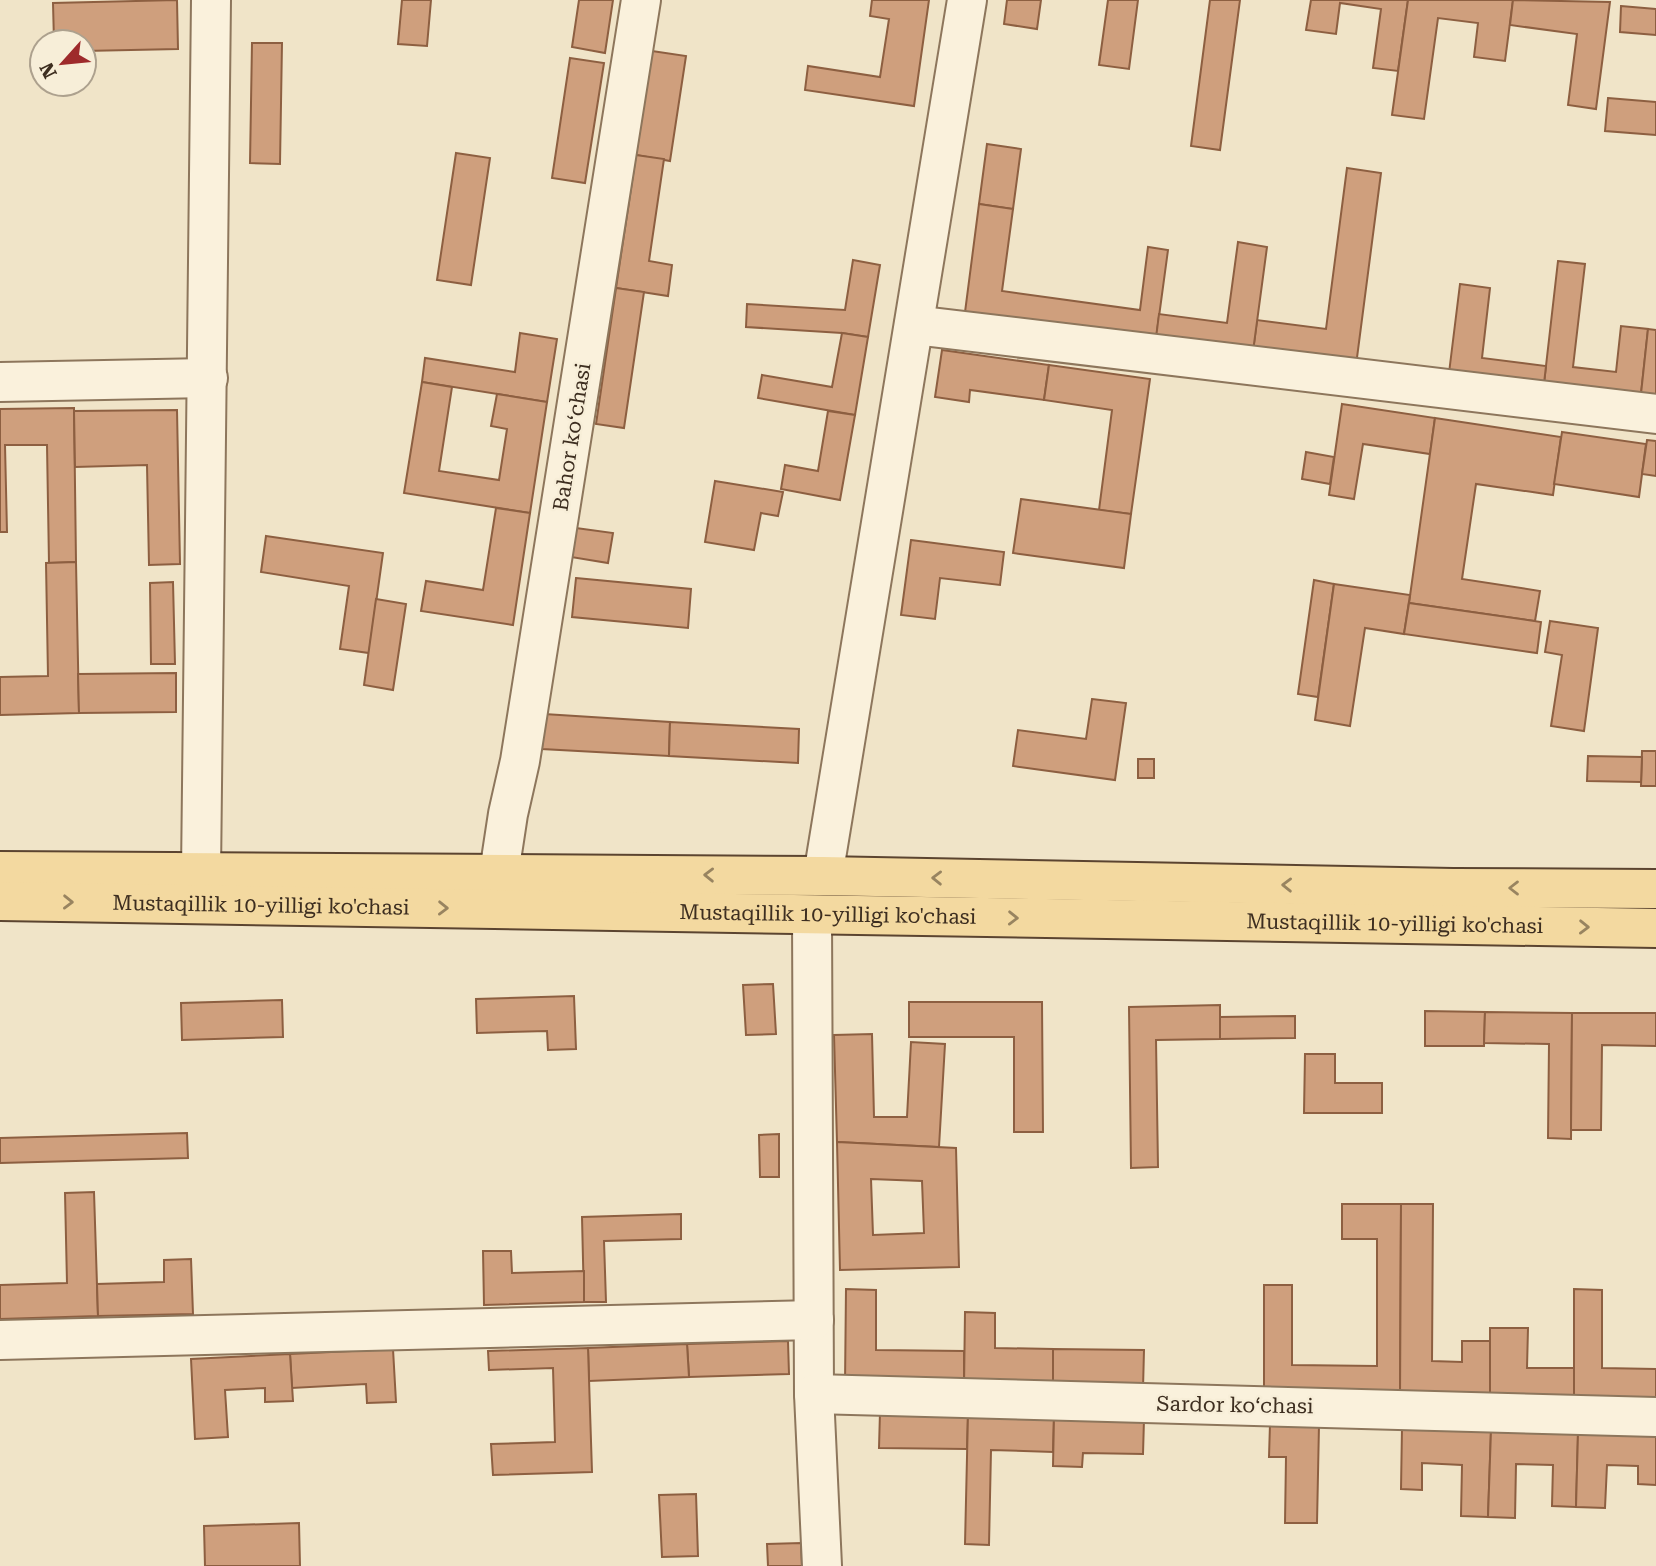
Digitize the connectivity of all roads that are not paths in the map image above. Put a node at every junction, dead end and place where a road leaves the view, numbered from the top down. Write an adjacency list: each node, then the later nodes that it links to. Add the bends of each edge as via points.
1 (211, 0): 5 (street)
2 (640, 0): 10 (street, Bahor koʻchasi)
3 (967, 0): 4 (street)
4 (914, 325): 7 (street); 11 (street)
5 (208, 378): 6 (street); 9 (street)
6 (0, 382)
7 (1656, 414)
8 (0, 871): 9 (main road, Mustaqillik 10-yilligi ko'chasi)
9 (201, 873): 10 (main road, Mustaqillik 10-yilligi ko'chasi)
10 (499, 873): 11 (main road, Mustaqillik 10-yilligi ko'chasi, one-way to 10)
11 (822, 876): 12 (main road, Mustaqillik 10-yilligi ko'chasi, one-way to 11)
12 (1656, 888)
13 (0, 901): 14 (main road, Mustaqillik 10-yilligi ko'chasi, one-way to 14)
14 (812, 915): 15 (main road, Mustaqillik 10-yilligi ko'chasi, one-way to 15); 16 (street)
15 (1656, 928)
16 (814, 1320): 17 (street); 18 (street)
17 (0, 1340)
18 (814, 1394): 19 (street, Sardor koʻchasi); 20 (street)
19 (1656, 1417)
20 (822, 1566)

